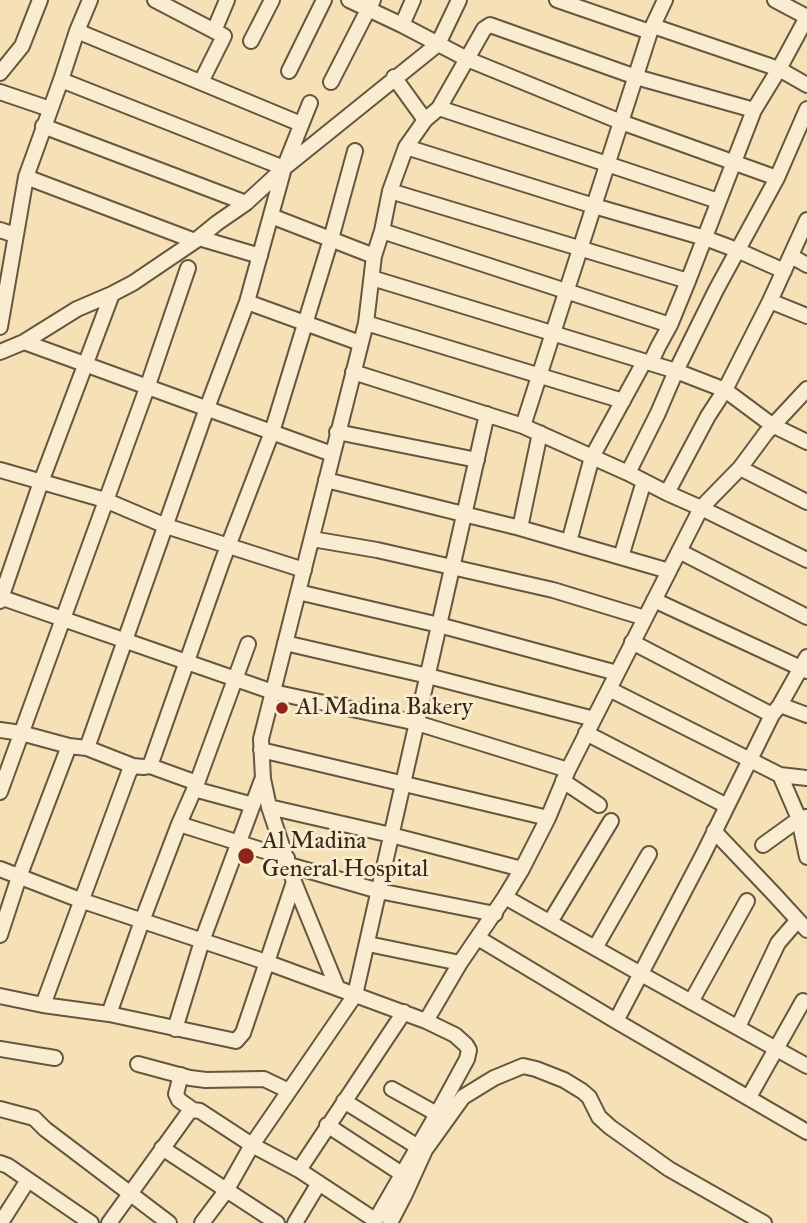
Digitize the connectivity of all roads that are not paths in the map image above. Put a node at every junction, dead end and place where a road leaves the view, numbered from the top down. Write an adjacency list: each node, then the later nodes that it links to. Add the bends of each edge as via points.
1 (40, 0): 25 (street, via 22,46)
2 (90, 0): 18 (street)
3 (155, 0): 14 (street)
4 (227, 0): 19 (street)
5 (272, 0): 20 (street)
6 (324, 0): 24 (street)
7 (349, 0): 13 (street)
8 (413, 0): 16 (street)
9 (459, 0): 21 (street)
10 (557, 0): 17 (street)
11 (664, 0): 17 (street)
12 (775, 0): 15 (street)
13 (371, 5): 16 (street); 30 (street)
14 (177, 6): 19 (street)
15 (806, 21): 23 (street)
16 (402, 25): 21 (street)
17 (652, 29): 23 (street); 27 (street)
18 (77, 31): 28 (street); 29 (street)
19 (214, 31): 29 (street, via 224,36)
20 (251, 41)
21 (438, 44): 22 (street); 26 (street)
22 (467, 59): 27 (street, via 490,25); 34 (street); 39 (street)
23 (779, 69): 31 (street); 37 (street)
24 (289, 71)
25 (0, 73)
26 (394, 77): 38 (street); 46 (street)
27 (636, 77): 37 (street); 39 (street)
28 (61, 80): 35 (street); 46 (street)
29 (201, 82): 40 (street)
30 (331, 82)
31 (807, 85)
32 (0, 92): 35 (street)
33 (310, 103): 40 (street)
34 (439, 108): 38 (street); 45 (street)
35 (50, 109): 41 (street)
36 (807, 109): 48 (street)
37 (754, 110): 44 (street)
38 (425, 120): 42 (street)
39 (621, 122): 44 (street); 45 (street)
40 (301, 124): 46 (street)
41 (43, 126): 47 (street); 51 (street)
42 (406, 147): 49 (street); 52 (street)
43 (355, 151): 60 (street)
44 (732, 162): 48 (street); 50 (street)
45 (608, 164): 50 (street); 52 (street)
46 (284, 168): 51 (street); 53 (street)
47 (26, 177): 57 (street); 59 (street)
48 (777, 178): 62 (street)
49 (390, 191): 56 (street); 61 (street)
50 (718, 201): 58 (street)
51 (246, 202): 59 (street)
52 (594, 206): 58 (street); 61 (street)
53 (271, 216): 60 (street); 63 (street)
54 (807, 220): 65 (street)
55 (0, 230): 57 (street)
56 (382, 231): 64 (street); 71 (street)
57 (15, 235): 76 (street)
58 (705, 238): 62 (street); 70 (street)
59 (197, 239): 63 (street); 72 (street)
60 (331, 239): 64 (street); 78 (street)
61 (581, 248): 70 (street); 71 (street)
62 (737, 250): 68 (street); 86 (street)
63 (260, 256): 74 (street)
64 (374, 256): 69 (street)
65 (791, 256): 66 (street); 68 (street)
66 (807, 265)
67 (187, 268): 89 (street)
68 (784, 271): 73 (street)
69 (372, 278): 77 (street); 80 (street)
70 (688, 281): 79 (street)
71 (567, 291): 79 (street); 80 (street)
72 (112, 294): 81 (street, via 76,309); 85 (street)
73 (770, 301): 75 (street); 91 (street)
74 (247, 302): 78 (street); 93 (street)
75 (807, 316)
76 (1, 317)
77 (366, 323): 82 (street); 88 (street)
78 (305, 324): 82 (street); 97 (street)
79 (670, 325): 84 (street)
80 (553, 334): 84 (street); 88 (street)
81 (24, 342): 83 (street); 85 (street)
82 (359, 343): 87 (street)
83 (0, 352)
84 (648, 362): 86 (street); 92 (street)
85 (87, 365): 89 (street); 109 (street)
86 (676, 371): 91 (street); 106 (street)
87 (353, 372): 94 (street); 98 (street)
88 (540, 376): 92 (street); 96 (street)
89 (147, 388): 93 (street); 111 (street)
90 (807, 388): 95 (street)
91 (724, 390): 95 (street); 110 (street)
92 (623, 401): 102 (street)
93 (207, 408): 97 (street); 115 (street)
94 (487, 414): 96 (street); 103 (street)
95 (772, 425): 100 (street); 104 (street)
96 (523, 426): 99 (street)
97 (272, 432): 101 (street); 119 (street)
98 (337, 432): 101 (street); 103 (street)
99 (540, 433): 102 (street); 116 (street)
100 (807, 442)
101 (332, 454): 107 (street)
102 (592, 457): 106 (street); 118 (street)
103 (477, 460): 114 (street)
104 (740, 468): 112 (street); 113 (street)
105 (0, 470): 109 (street)
106 (628, 473): 108 (street)
107 (326, 480): 114 (street); 117 (street)
108 (643, 481): 110 (street); 121 (street)
109 (41, 482): 111 (street); 127 (street)
110 (667, 494): 113 (street)
111 (105, 500): 115 (street); 130 (street)
112 (807, 502)
113 (701, 508): 120 (street); 122 (street)
114 (464, 515): 116 (street); 123 (street)
115 (166, 526): 119 (street); 133 (street)
116 (520, 528): 118 (street)
117 (312, 539): 123 (street); 124 (street)
118 (569, 542): 121 (street)
119 (228, 546): 124 (street); 137 (street)
120 (679, 551): 125 (street); 129 (street)
121 (621, 557): 125 (street)
122 (807, 560)
123 (452, 568): 131 (street, via 553,590); 132 (street)
124 (303, 570): 126 (street)
125 (669, 570): 128 (street)
126 (298, 592): 132 (street); 135 (street)
127 (0, 598): 130 (street)
128 (654, 600): 131 (street); 138 (street)
129 (807, 617)
130 (62, 618): 133 (street); 149 (street)
131 (645, 618): 134 (street)
132 (439, 625): 139 (street); 140 (street)
133 (124, 641): 137 (street); 152 (street)
134 (632, 642): 139 (street); 144 (street)
135 (285, 643): 140 (street); 143 (street)
136 (248, 644): 141 (street)
137 (186, 663): 141 (street); 155 (street)
138 (805, 666): 144 (street)
139 (617, 673): 142 (street)
140 (428, 676): 146 (street); 147 (street)
141 (236, 680): 143 (street); 162 (street)
142 (609, 689): 146 (street); 154 (street)
143 (273, 692): 147 (street); 153 (street)
144 (776, 710): 145 (street); 154 (street)
145 (807, 715)
146 (594, 719): 150 (street)
147 (417, 723): 158 (street); 161 (street)
148 (0, 730): 149 (street)
149 (21, 733): 151 (street); 163 (street)
150 (586, 733): 158 (street); 166 (street)
151 (69, 746): 152 (street); 181 (street)
152 (88, 748): 156 (street)
153 (261, 750): 160 (street); 161 (street)
154 (751, 760): 157 (street); 166 (street)
155 (150, 765): 156 (street); 162 (street)
156 (132, 766): 185 (street)
157 (780, 775): 159 (street); 169 (street)
158 (565, 776): 165 (street); 168 (street)
159 (807, 778)
160 (263, 779): 164 (street); 167 (street)
161 (403, 783): 168 (street); 173 (street)
162 (196, 786): 164 (street); 171 (street)
163 (0, 792)
164 (253, 805): 174 (street)
165 (598, 805)
166 (727, 806): 172 (street)
167 (269, 807): 173 (street); 178 (street)
168 (548, 818): 180 (street)
169 (803, 818): 175 (street); 177 (street)
170 (611, 821): 189 (street)
171 (179, 824): 174 (street); 188 (street)
172 (714, 831): 190 (street); 198 (street)
173 (391, 835): 180 (street); 183 (street)
174 (239, 843): 178 (street); 193 (street)
175 (763, 845)
176 (649, 854): 195 (street)
177 (807, 856)
178 (288, 861): 182 (street); 183 (street)
179 (0, 869): 181 (street)
180 (522, 869): 184 (street)
181 (19, 877): 185 (street); 191 (street)
182 (294, 882): 196 (street); 199 (street)
183 (379, 891): 187 (street); 194 (street)
184 (505, 897): 187 (street); 189 (street)
185 (80, 900): 188 (street); 204 (street)
186 (747, 901): 203 (street)
187 (495, 914): 192 (street)
188 (142, 921): 193 (street); 206 (street)
189 (550, 922): 195 (street)
190 (802, 926): 209 (street, via 778,943)
191 (0, 935)
192 (478, 938): 197 (street); 208 (street)
193 (202, 941): 196 (street); 210 (street)
194 (368, 944): 197 (street); 200 (street)
195 (595, 948): 198 (street)
196 (266, 962): 199 (street); 210 (street, via 239,1039)
197 (460, 963): 207 (street)
198 (640, 974): 203 (street); 208 (street)
199 (337, 987): 200 (street)
200 (355, 995): 205 (street); 218 (street)
201 (0, 996): 204 (street)
202 (803, 1001): 212 (street)
203 (691, 1002): 209 (street)
204 (43, 1005): 206 (street)
205 (404, 1012): 207 (street); 220 (street)
206 (109, 1014): 210 (street)
207 (426, 1021): 223 (street, via 459,1038 469,1050)
208 (616, 1021): 219 (street)
209 (738, 1027): 212 (street)
210 (175, 1028)
211 (0, 1049): 213 (street)
212 (776, 1049): 215 (street); 219 (street)
213 (55, 1058)
214 (138, 1064): 216 (street)
215 (807, 1066)
216 (181, 1075): 218 (street, via 206,1080 264,1079); 222 (street, via 176,1094)
217 (392, 1089): 223 (street)
218 (289, 1091): 226 (street)
219 (749, 1097): 225 (street)
220 (344, 1101): 224 (street); 227 (street)
221 (0, 1109): 235 (street, via 34,1118)
222 (192, 1110): 226 (street); 228 (street)
223 (437, 1114): 227 (street)
224 (327, 1125): 230 (street); 231 (street)
225 (807, 1132)
226 (252, 1145): 230 (street); 234 (street)
227 (418, 1147): 231 (street)
228 (162, 1148): 234 (street); 235 (street)
229 (0, 1163): 232 (street)
230 (299, 1170): 233 (street)
231 (402, 1174): 237 (street)
232 (29, 1180): 236 (street); 238 (street)
233 (319, 1183): 237 (street); 243 (street)
234 (226, 1191): 241 (street); 242 (street)
235 (130, 1194): 239 (street); 240 (street)
236 (2, 1221)
237 (379, 1222): 244 (street, via 405,1194 425,1150 463,1097 494,1077 523,1066 582,1091 599,1117 620,1134)
238 (91, 1223)
239 (109, 1223)
240 (169, 1223)
241 (202, 1223)
242 (277, 1223)
243 (295, 1223)
244 (764, 1223)

